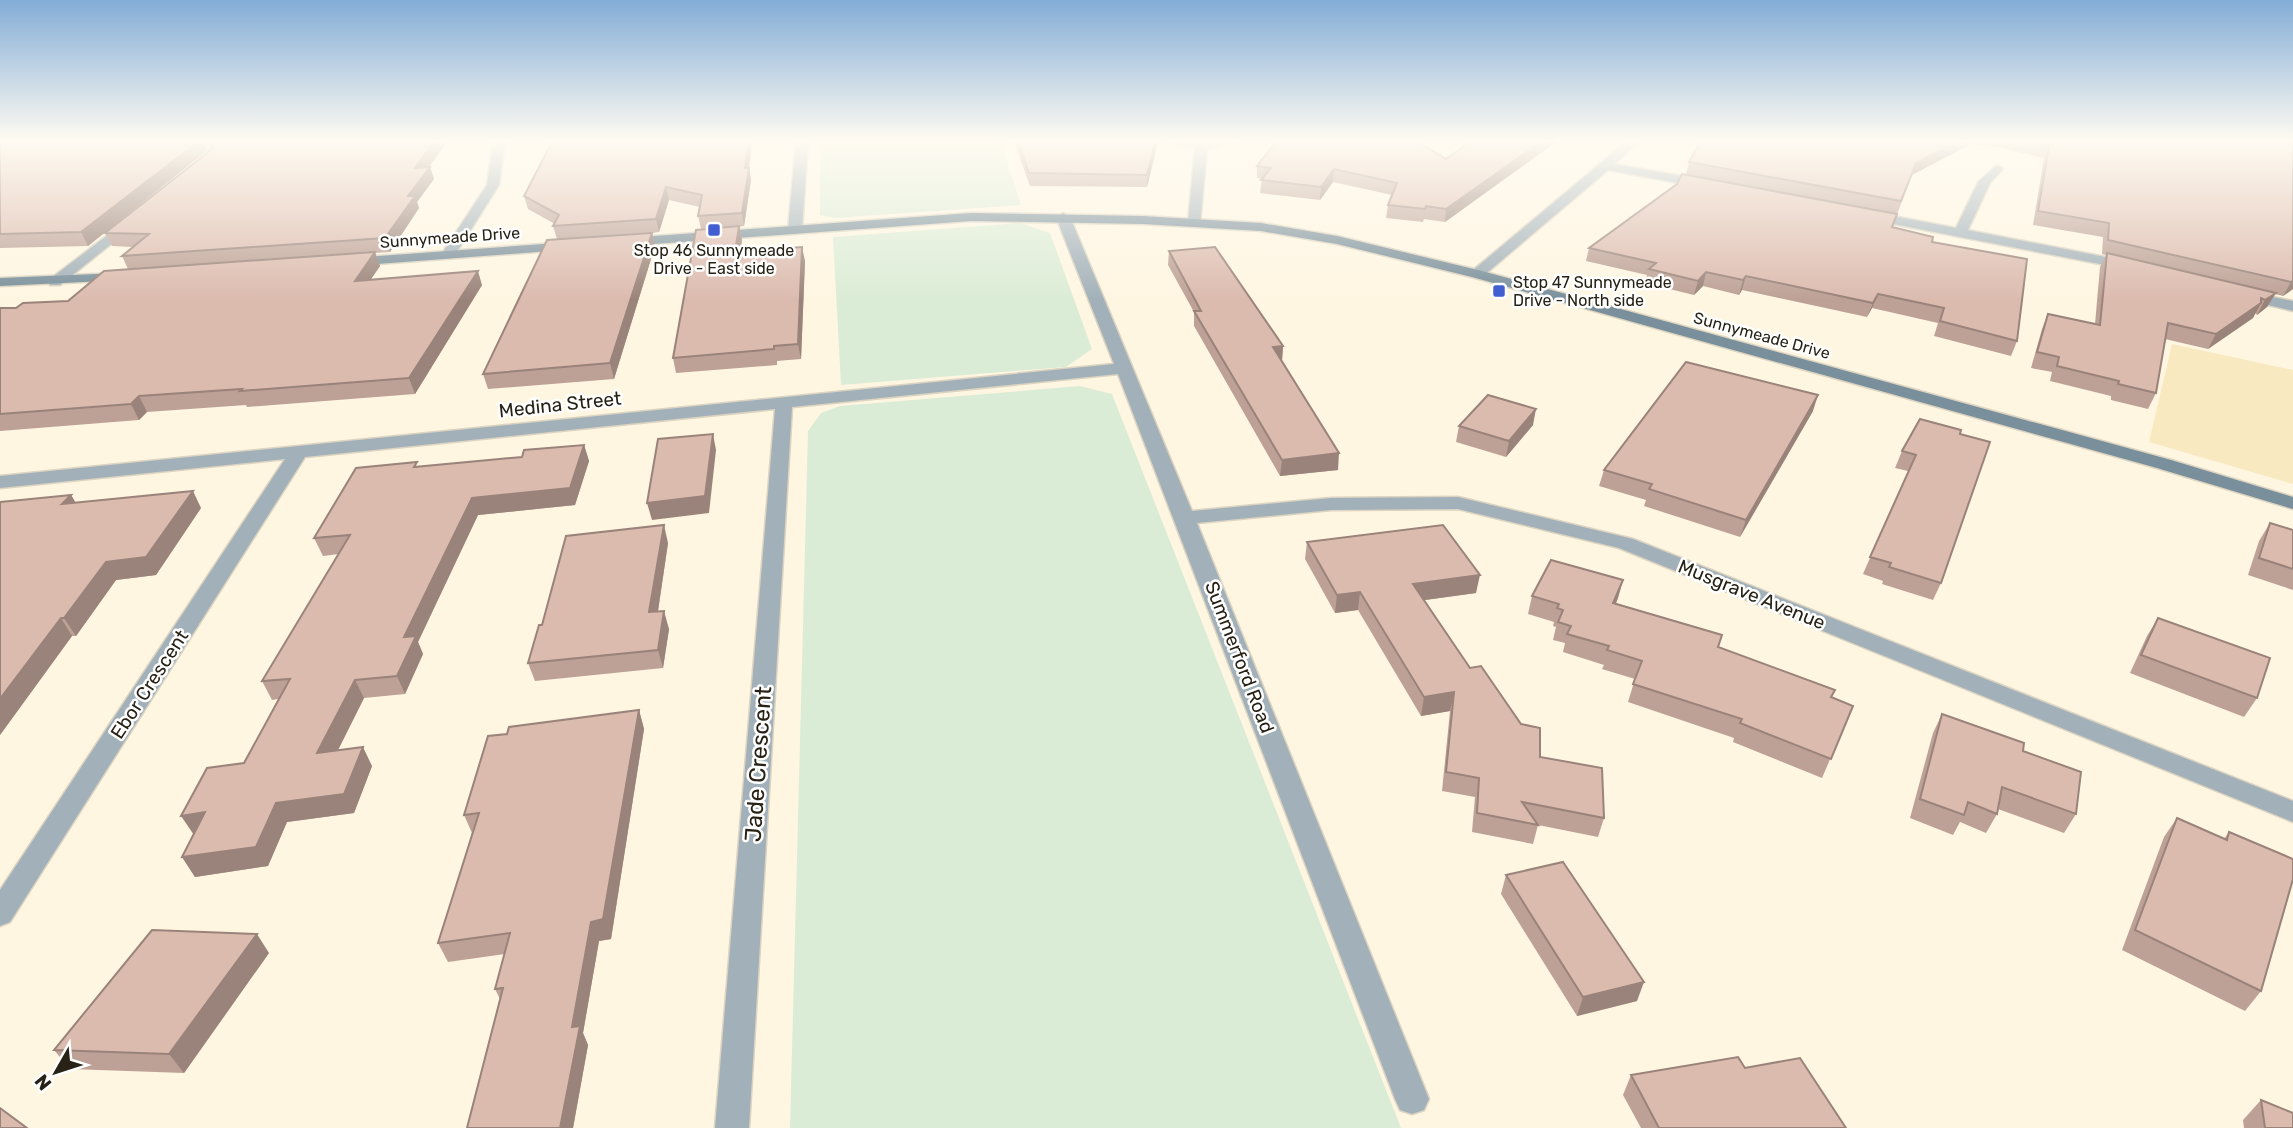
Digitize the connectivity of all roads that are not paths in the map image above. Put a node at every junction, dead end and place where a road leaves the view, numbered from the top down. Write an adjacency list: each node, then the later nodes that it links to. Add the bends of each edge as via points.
1 (487, 195): 14 (street)
2 (798, 195): 10 (street)
3 (1197, 195): 9 (street)
4 (1573, 195): 17 (street)
5 (1978, 195): 11 (street)
6 (1852, 212): 11 (street)
7 (138, 215): 20 (street)
8 (1063, 217): 9 (street, Sunnymeade Drive); 10 (street, Sunnymeade Drive, via 971,217); 23 (street, Summerford Road)
9 (1195, 222): 17 (street, Sunnymeade Drive, via 1337,240)
10 (795, 230): 12 (street, Sunnymeade Drive)
11 (1960, 233): 16 (street)
12 (614, 243)
13 (587, 245): 14 (street, Sunnymeade Drive)
14 (448, 255): 15 (street, Sunnymeade Drive)
15 (340, 262)
16 (2141, 268)
17 (1477, 274): 27 (street, Sunnymeade Drive)
18 (136, 276): 20 (street)
19 (0, 282): 20 (street)
20 (55, 282)
21 (2229, 291): 22 (street)
22 (2293, 306)
23 (1124, 368): 24 (street, Medina Street); 28 (street, Summerford Road)
24 (783, 401): 25 (street, Medina Street); 32 (street, Jade Crescent)
25 (298, 453): 26 (street, Medina Street); 30 (street, Ebor Crescent)
26 (0, 482)
27 (2293, 503)
28 (1185, 518): 29 (street, Musgrave Avenue, via 1331,504 1458,503 1626,543); 31 (street, Summerford Road)
29 (2293, 812)
30 (0, 914)
31 (1412, 1099)
32 (733, 1128)

